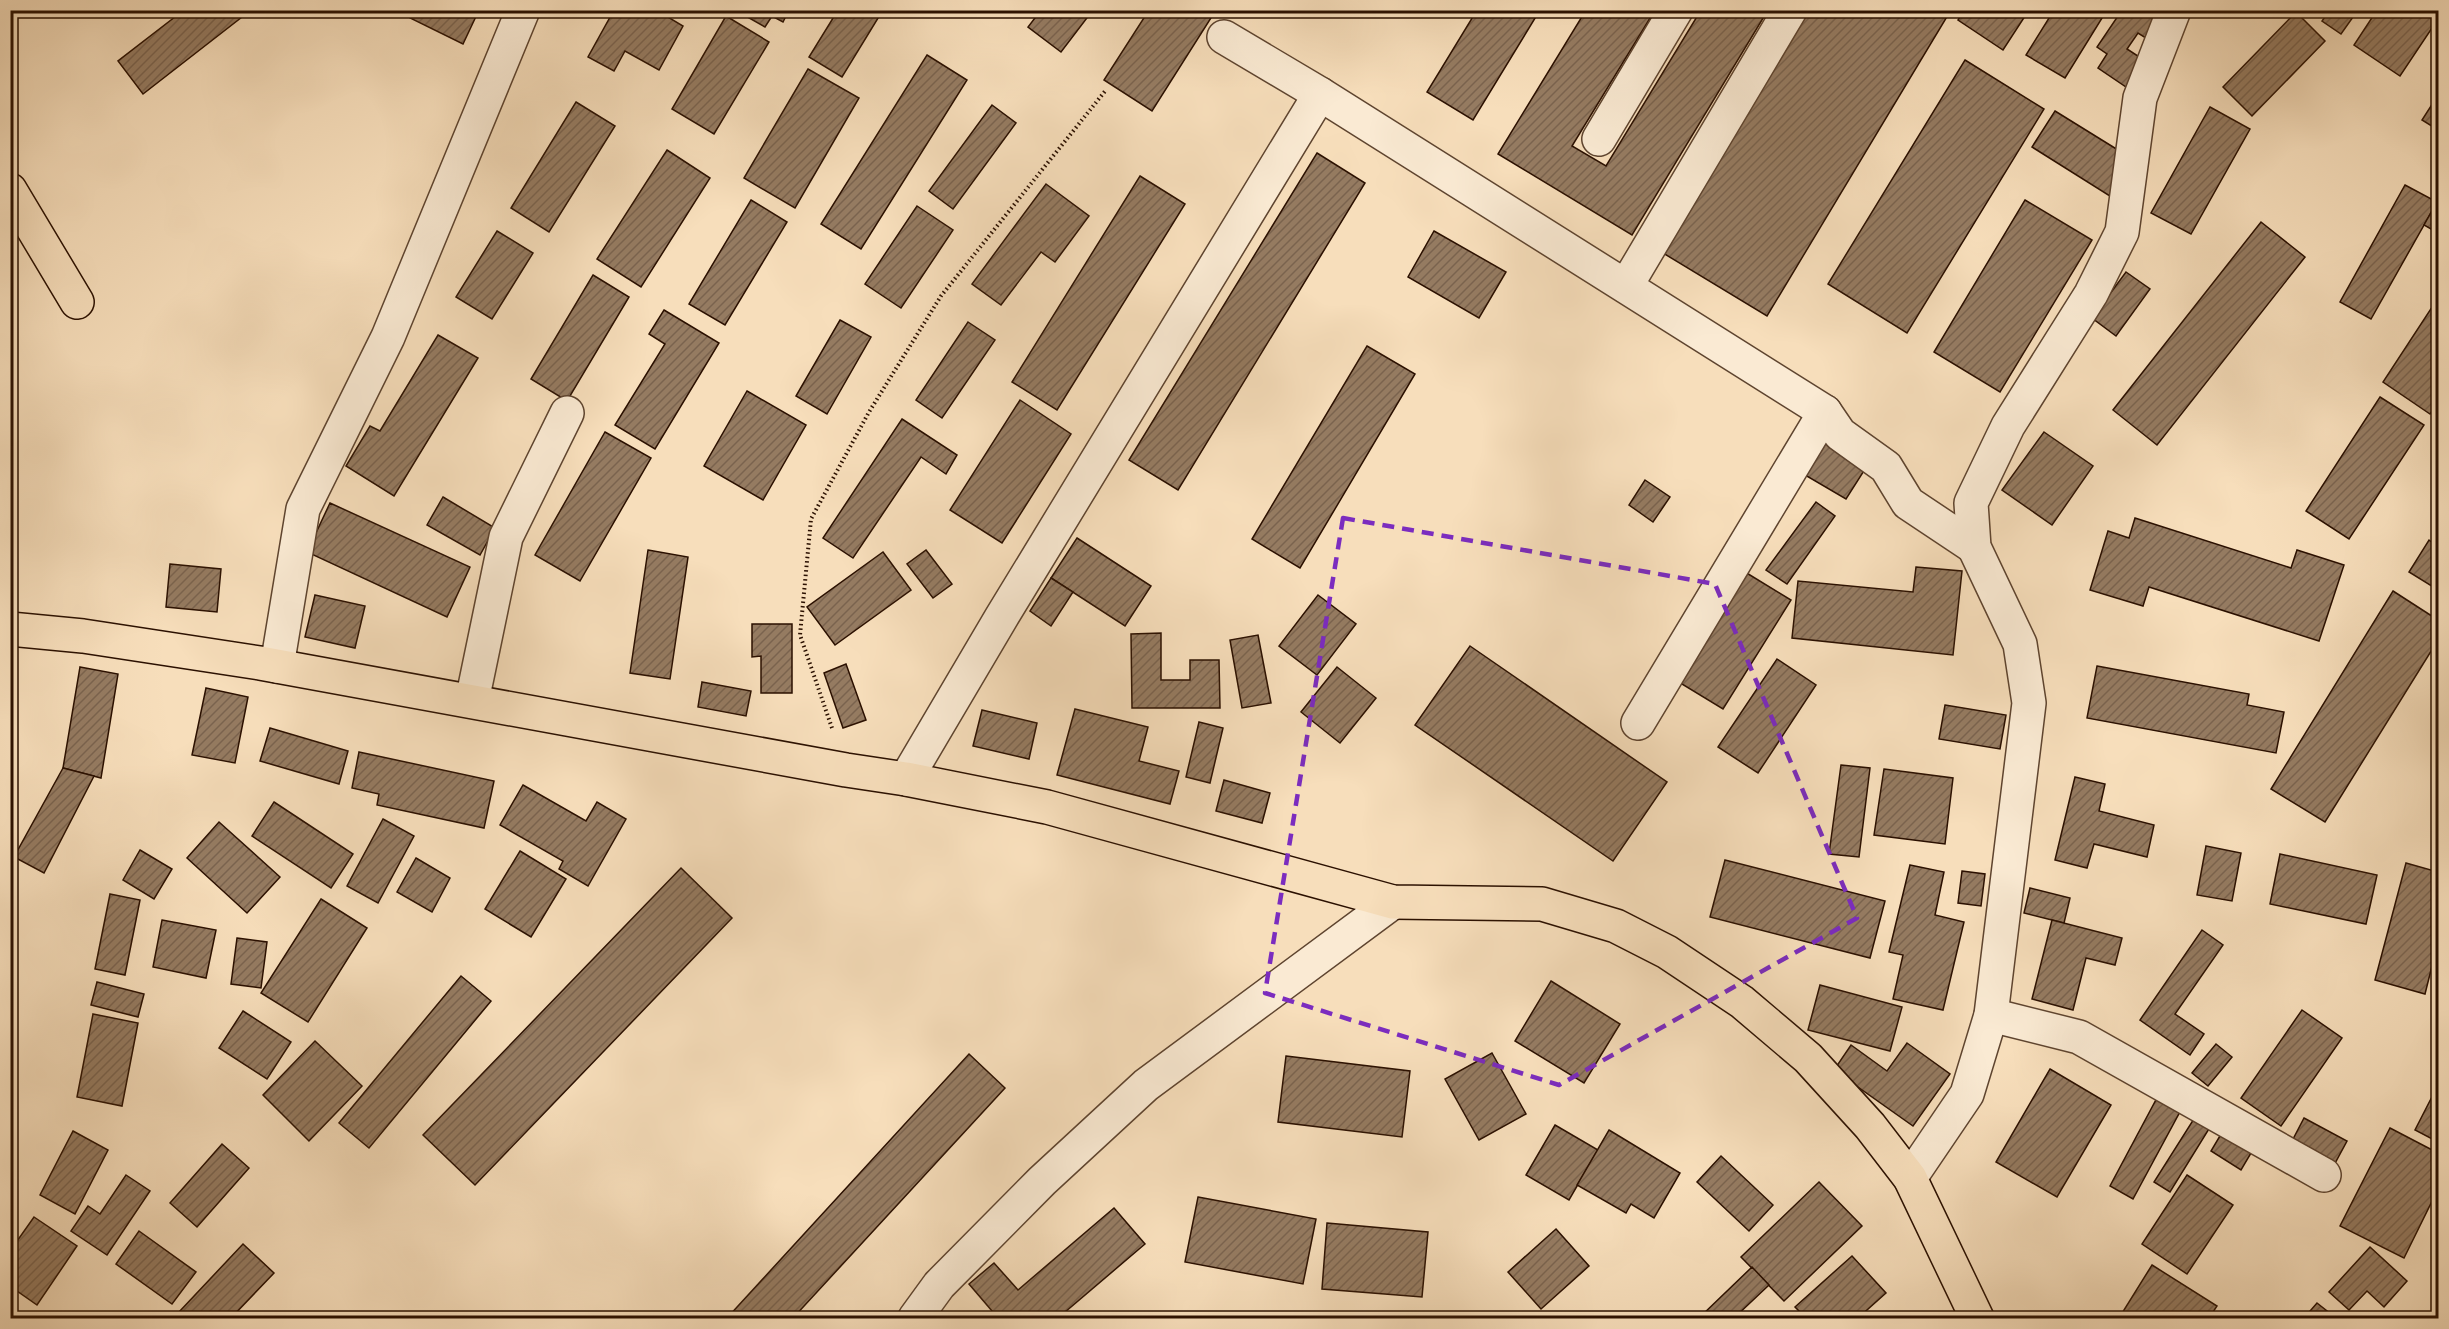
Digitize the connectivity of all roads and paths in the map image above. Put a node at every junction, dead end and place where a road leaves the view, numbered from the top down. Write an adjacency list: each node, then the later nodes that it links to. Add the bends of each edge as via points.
1 (523, 10): 16 (street, via 388,337 303,509)
2 (1676, 10): 8 (street)
3 (1790, 10): 10 (street)
4 (2174, 10): 14 (street, via 2140,98 2122,232 2091,294 2008,426 1971,503)
5 (1224, 37): 7 (street)
6 (1106, 90): 19 (path, via 941,296 868,412 811,519 800,635)
7 (1320, 94): 10 (street); 20 (street)
8 (1599, 139)
9 (10, 190): 11 (main road)
10 (1626, 286): 12 (street)
11 (77, 302)
12 (1825, 412): 14 (street, via 1840,434 1886,467 1908,503); 18 (street)
13 (567, 413): 17 (street, via 506,537)
14 (1974, 547): 22 (street, via 2020,644 2029,703)
15 (10, 629): 16 (main road)
16 (277, 666): 17 (main road)
17 (472, 701): 19 (main road)
18 (1638, 723)
19 (846, 770): 20 (main road)
20 (906, 779): 21 (main road, via 1047,807)
21 (1394, 902): 24 (main road, via 1542,904 1616,926 1667,951 1742,1002 1808,1058 1870,1126); 25 (street, via 1146,1085 1042,1181 939,1285)
22 (1991, 1015): 23 (street, via 2079,1037); 24 (street, via 1967,1094)
23 (2324, 1175)
24 (1910, 1178): 26 (main road)
25 (915, 1318)
26 (1977, 1318)

